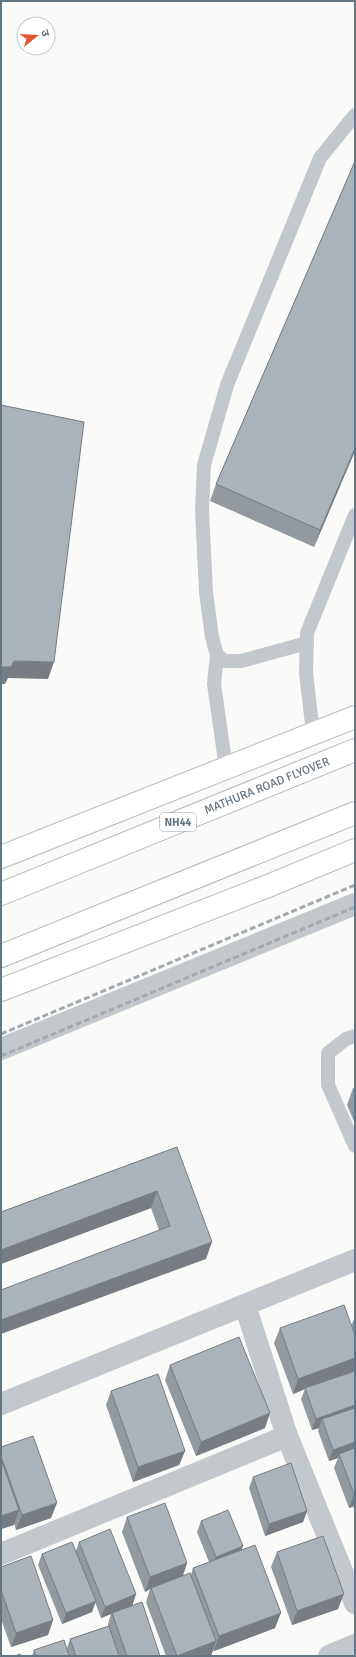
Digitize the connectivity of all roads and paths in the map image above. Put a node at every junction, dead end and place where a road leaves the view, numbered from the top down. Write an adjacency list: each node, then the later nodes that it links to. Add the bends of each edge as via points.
1 (355, 115): 4 (lane, via 320,158 227,385 204,465 202,510 206,592 212,637)
2 (355, 515): 3 (lane, via 307,633)
3 (307, 643): 4 (lane, via 241,661 225,661); 6 (lane, via 306,672)
4 (218, 655): 8 (lane, via 214,684)
5 (355, 716): 6 (main road)
6 (313, 733): 8 (main road)
7 (355, 750): 12 (main road, MATHURA ROAD FLYOVER / NH44)
8 (226, 768): 11 (main road)
9 (355, 813): 14 (main road)
10 (355, 850): 15 (main road)
11 (1, 857)
12 (1, 894)
13 (355, 904): 17 (street)
14 (1, 956)
15 (1, 990)
16 (355, 1036): 18 (lane, via 328,1053 328,1085)
17 (1, 1049)
18 (355, 1146)
19 (355, 1260): 20 (street)
20 (245, 1305): 21 (street); 22 (street)
21 (1, 1404)
22 (287, 1436): 23 (street); 24 (street)
23 (1, 1554)
24 (355, 1603)
25 (355, 1645): 26 (street)
26 (330, 1656)

